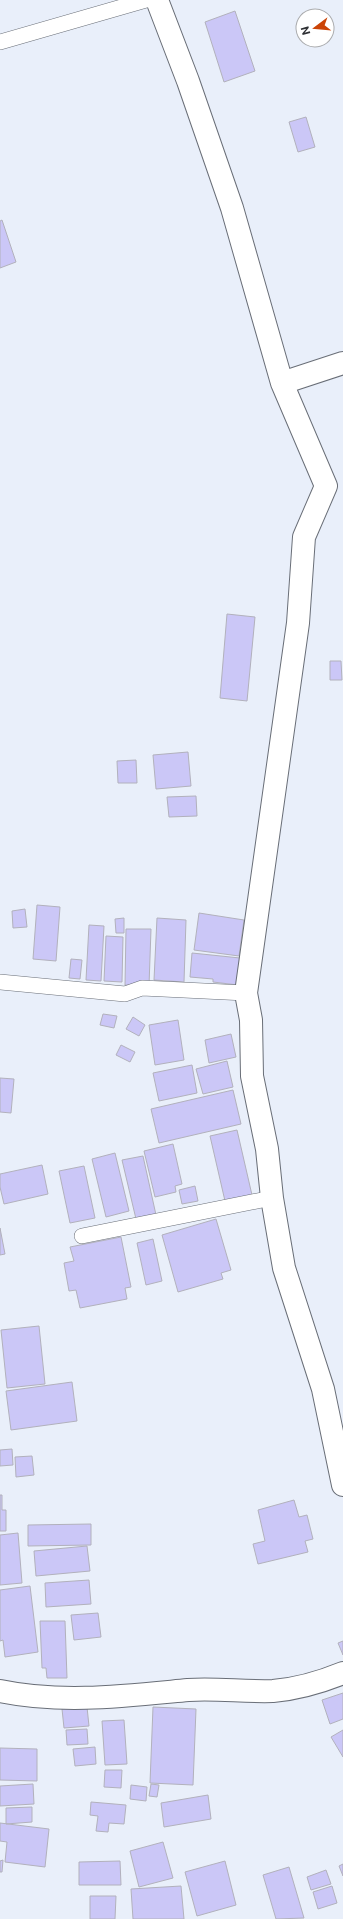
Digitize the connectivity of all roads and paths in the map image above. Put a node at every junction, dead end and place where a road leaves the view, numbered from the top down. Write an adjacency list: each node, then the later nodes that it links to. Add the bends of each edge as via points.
1 (146, 0): 3 (lane)
2 (156, 0): 5 (street, via 188,81 232,208)
3 (0, 42)
4 (343, 363): 5 (street)
5 (282, 383): 6 (street)
6 (335, 484): 8 (street, via 304,537 297,631)
7 (0, 982): 8 (lane, via 125,994 142,988)
8 (246, 993): 9 (street, via 251,1020 252,1076 267,1149)
9 (272, 1198): 10 (lane); 11 (street, via 284,1268 323,1389)
10 (82, 1236)
11 (343, 1485)
12 (343, 1672): 13 (street, via 293,1688 272,1691 188,1690 106,1698 21,1696)
13 (0, 1691)

